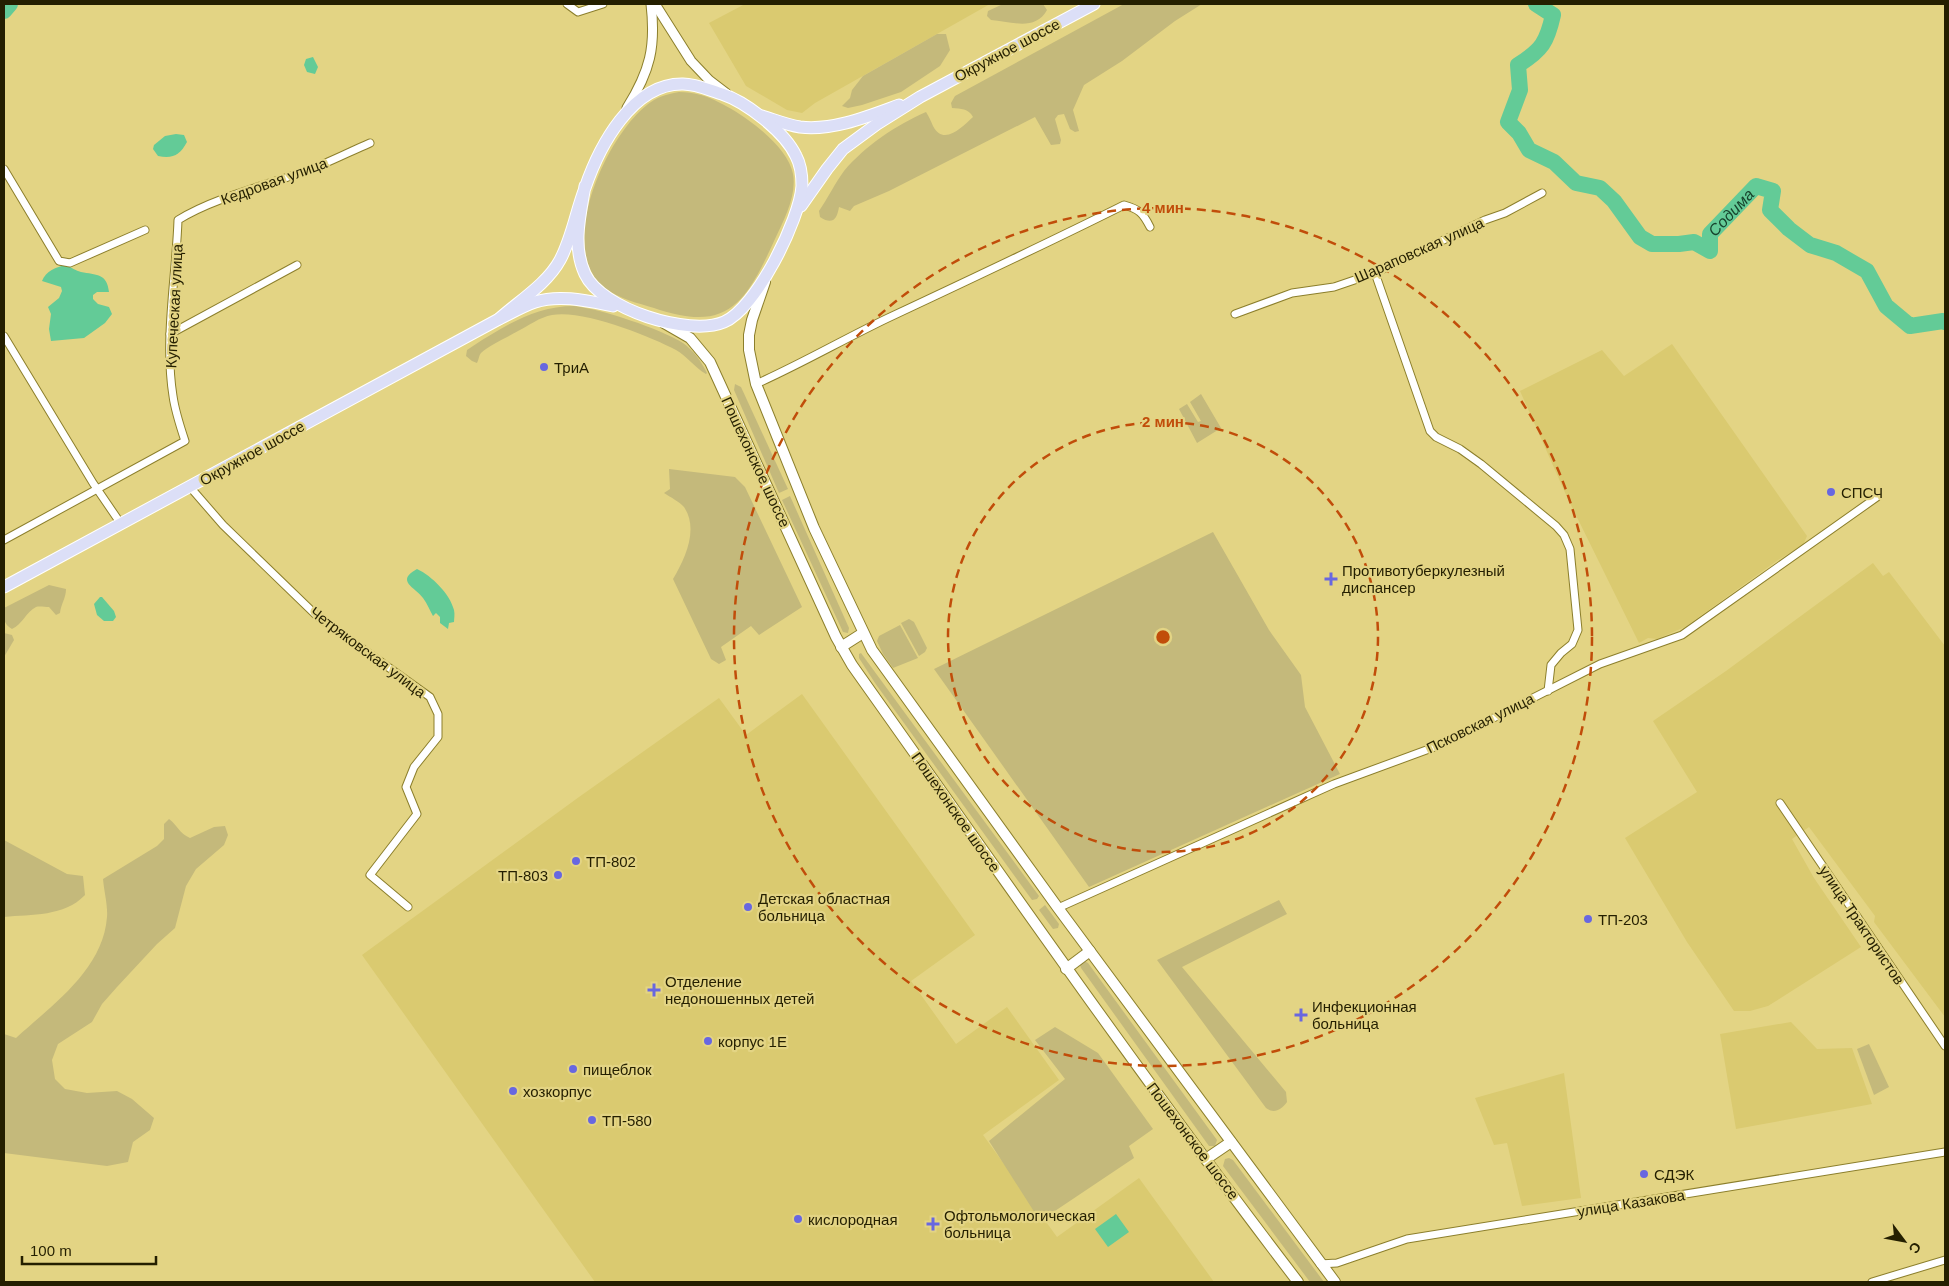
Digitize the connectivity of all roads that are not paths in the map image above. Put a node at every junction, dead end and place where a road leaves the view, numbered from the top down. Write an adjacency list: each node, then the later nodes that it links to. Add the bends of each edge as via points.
1 (567, 4): 2 (street, via 578,12)
2 (603, 4)
3 (650, 4): 9 (street, via 653,28 648,65)
4 (655, 4): 6 (street, via 690,61)
5 (1094, 4): 7 (main road, Окружное шоссе)
6 (730, 97): 8 (main road, Окружное шоссе); 9 (main road, Окружное шоссе, via 696,86 674,84 649,94)
7 (920, 97): 8 (main road, Окружное шоссе, via 822,127 800,127); 14 (main road, Окружное шоссе, via 844,149)
8 (758, 115): 14 (main road, Окружное шоссе, via 785,140 796,156 802,187)
9 (622, 117): 12 (main road, Окружное шоссе, via 603,146)
10 (370, 143): 15 (street, Кедровая улица)
11 (4, 169): 17 (street, via 59,261 70,262)
12 (585, 186): 21 (main road, Окружное шоссе, via 577,240 582,267 598,292); 23 (main road, Окружное шоссе, via 560,260 548,276)
13 (1542, 193): 20 (street, Шараповская улица)
14 (796, 213): 19 (main road, Окружное шоссе)
15 (178, 220): 25 (street, Купеческая улица)
16 (1150, 227): 27 (street, via 1144,214 1124,205)
17 (145, 230)
18 (297, 265): 25 (street)
19 (769, 272): 24 (main road, Окружное шоссе, via 749,301 726,321 704,326); 27 (main road, Пошехонское шоссе, via 749,335)
20 (1375, 273): 22 (street, Шараповская улица, via 1334,287 1292,293); 36 (street, via 1430,431 1481,464 1556,526 1570,549 1578,630 1572,644 1552,665)
21 (627, 309): 23 (main road, Окружное шоссе, via 588,301 550,299 530,304); 24 (main road, Окружное шоссе)
22 (1235, 314)
23 (500, 319): 28 (main road, Окружное шоссе)
24 (659, 321): 35 (main road, Пошехонское шоссе, via 690,338 710,362)
25 (170, 334): 29 (street, Купеческая улица, via 173,396 185,440)
26 (4, 336): 29 (street)
27 (756, 384): 34 (main road, Пошехонское шоссе, via 796,488)
28 (190, 487): 31 (main road, Окружное шоссе); 38 (street, Четряковская улица, via 223,525 318,617 430,697 438,714 438,736 414,766 406,787 416,814 370,875)
29 (97, 488): 31 (street); 32 (street)
30 (1877, 497): 36 (street, Псковская улица, via 1690,631 1600,664)
31 (121, 524): 33 (main road, Окружное шоссе)
32 (4, 540)
33 (4, 586)
34 (863, 633): 35 (main road); 39 (main road, Пошехонское шоссе, via 904,696)
35 (841, 647): 41 (main road, Пошехонское шоссе)
36 (1548, 691): 39 (street, Псковская улица, via 1440,744 1334,784)
37 (1780, 803): 42 (street, улица Трактористов)
38 (408, 907)
39 (1058, 908): 40 (main road, Пошехонское шоссе)
40 (1090, 951): 41 (main road); 43 (main road, Пошехонское шоссе)
41 (1066, 969): 45 (main road, Пошехонское шоссе)
42 (1945, 1046)
43 (1231, 1142): 45 (main road); 47 (main road, Пошехонское шоссе)
44 (1945, 1152): 47 (street, улица Казакова, via 1407,1239 1337,1263)
45 (1206, 1159): 48 (main road, Пошехонское шоссе)
46 (1945, 1260): 50 (street)
47 (1320, 1264): 49 (main road, Пошехонское шоссе)
48 (1298, 1282)
49 (1335, 1282)
50 (1872, 1282)

